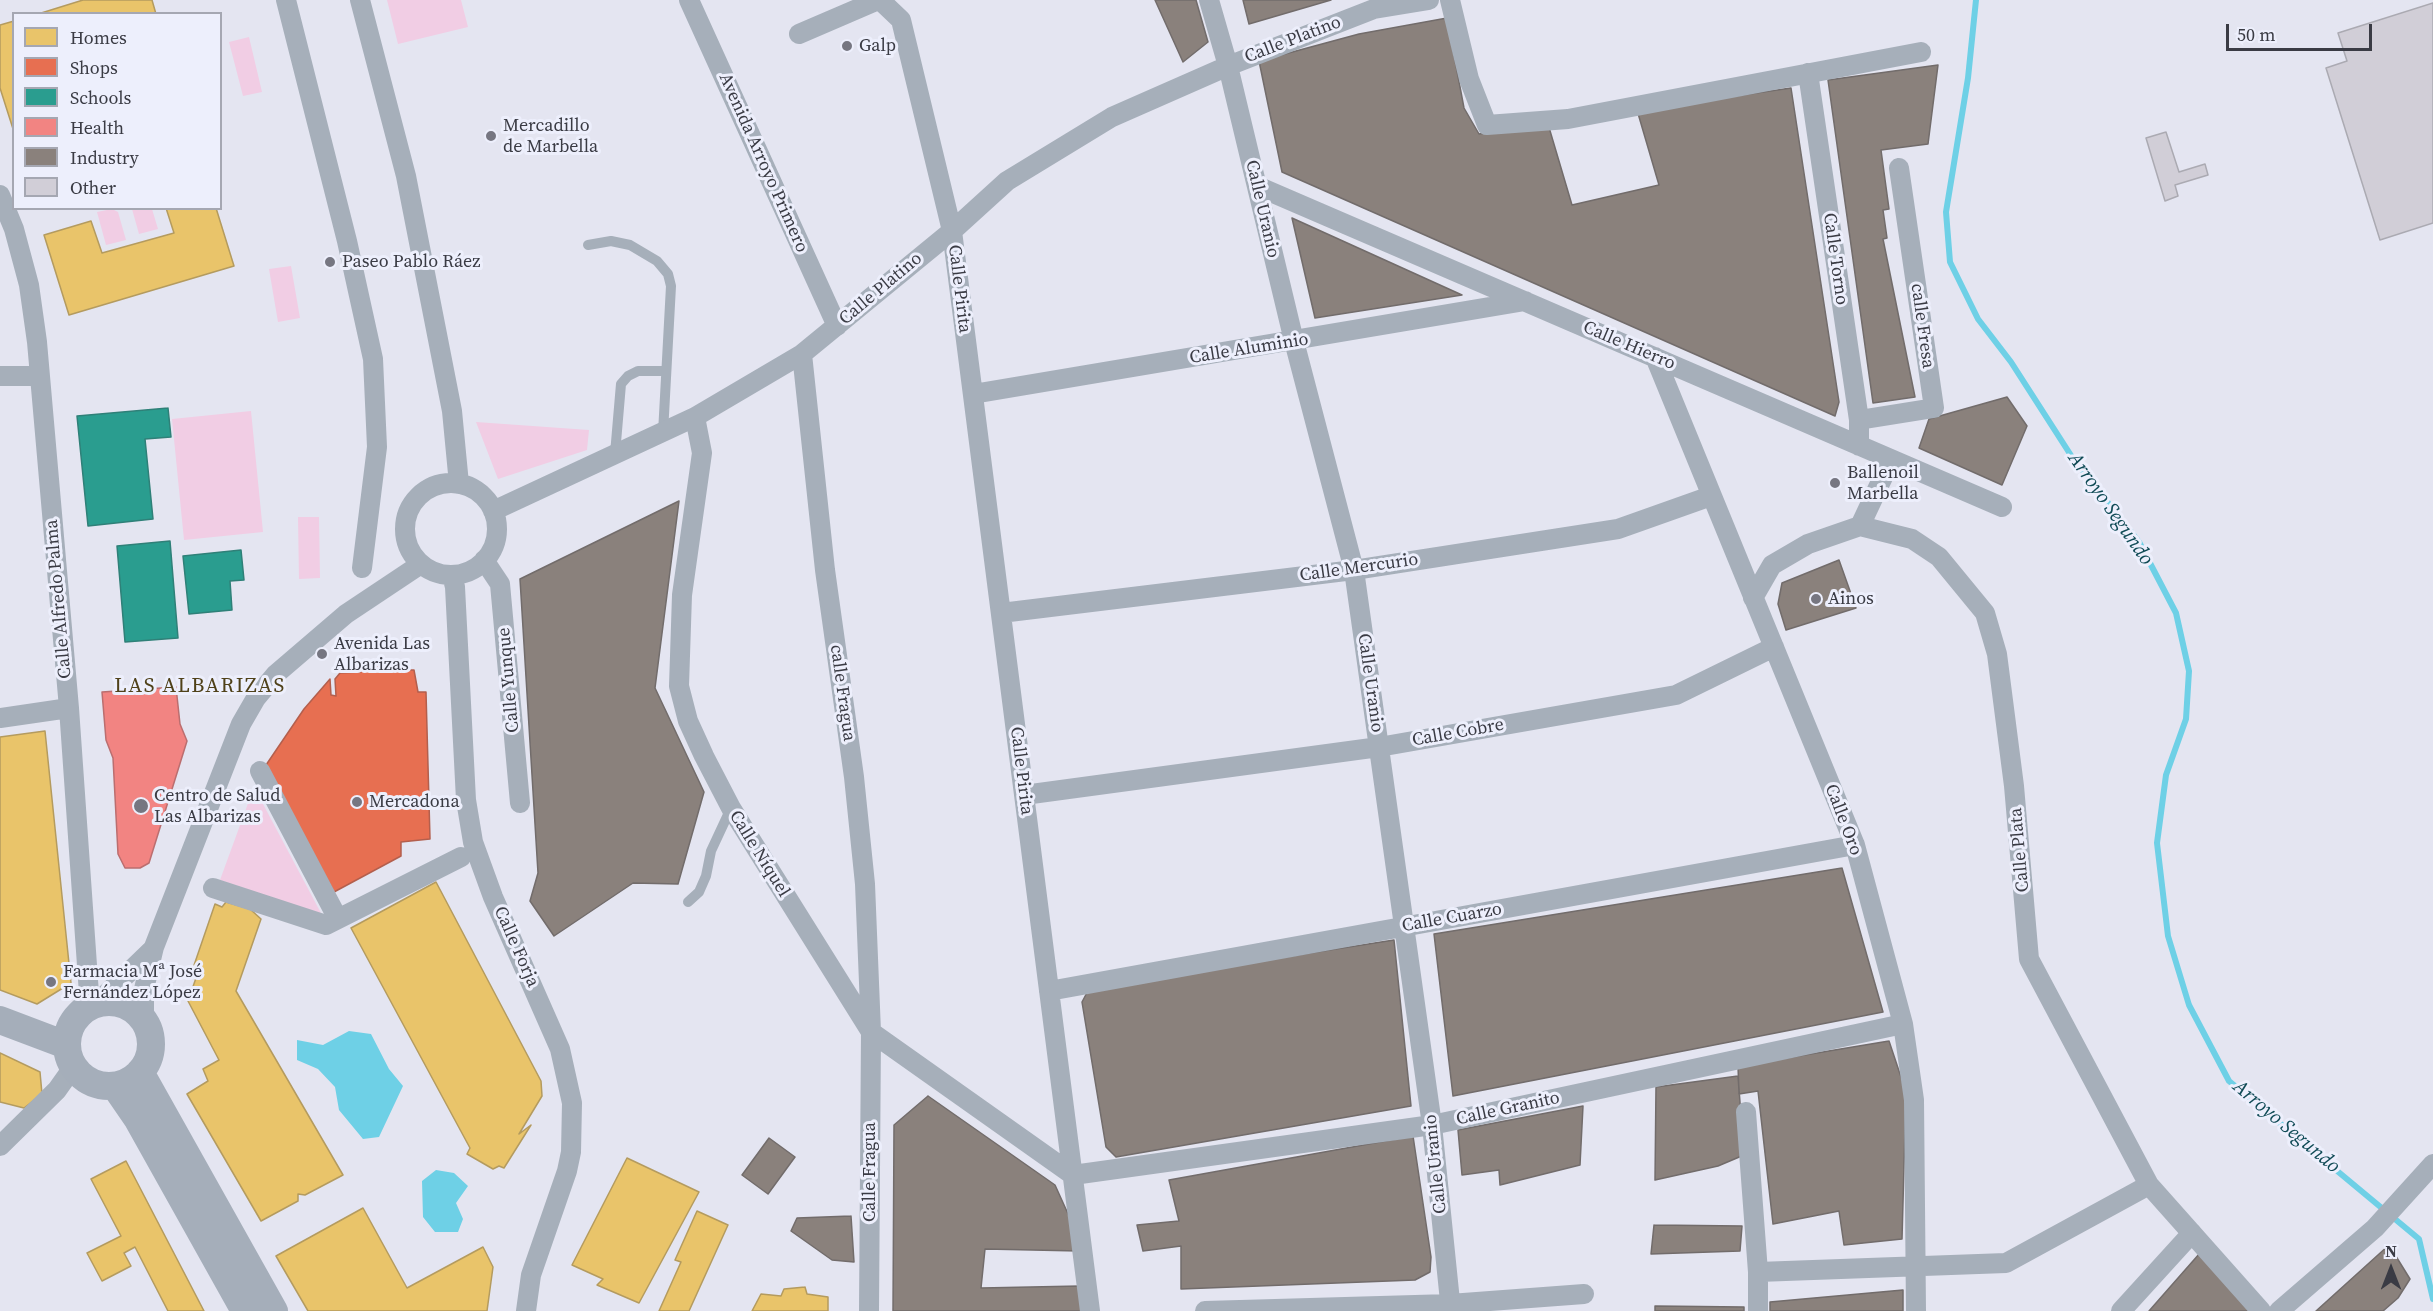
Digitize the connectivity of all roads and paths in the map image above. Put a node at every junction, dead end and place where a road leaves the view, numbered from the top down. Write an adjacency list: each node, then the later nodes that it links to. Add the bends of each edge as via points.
1 (286, 0): 40 (street, via 344,229 372,359 378,447)
2 (360, 0): 33 (street, via 406,176 452,411)
3 (689, 0): 19 (street, Avenida Arroyo Primero)
4 (879, 0): 9 (street); 16 (street, Calle Pirita, via 902,20)
5 (1209, 0): 11 (street, Calle Uranio)
6 (1429, 0): 8 (street, Calle Platino)
7 (1450, 0): 12 (street, via 1470,79 1487,125 1568,119)
8 (1373, 4): 11 (street, Calle Platino)
9 (798, 34)
10 (1921, 52): 12 (street)
11 (1228, 66): 14 (street, Calle Uranio); 16 (street, Calle Platino, via 1112,117 1007,181)
12 (1808, 73): 28 (street, Calle Torno)
13 (1899, 168): 28 (street, calle Fresa, via 1934,408)
14 (1257, 186): 18 (street, Calle Hierro); 20 (street, Calle Uranio)
15 (0, 195): 25 (street, Calle Alfredo Palma, via 29,285)
16 (952, 231): 19 (street, Calle Platino); 26 (street, Calle Pirita)
17 (588, 245): 23 (lane, via 611,241 630,245 657,261 668,274 671,286)
18 (1525, 301): 20 (street, Calle Aluminio); 22 (street, Calle Hierro)
19 (837, 326): 21 (street, Calle Platino)
20 (1294, 341): 26 (street, Calle Aluminio); 41 (street, Calle Uranio)
21 (802, 354): 27 (street, Calle Platino); 65 (street, calle Fragua, via 825,570 859,825)
22 (1655, 357): 30 (street, Calle Hierro); 34 (street, Calle Oro)
23 (666, 371): 29 (lane); 31 (lane, via 638,371 621,384)
24 (0, 376): 25 (street)
25 (40, 376): 46 (street, Calle Alfredo Palma)
26 (973, 394): 44 (street, Calle Pirita)
27 (695, 417): 29 (street, Calle Platino); 52 (street, Calle Níquel, via 702,453 682,595 679,686 688,721)
28 (1858, 420): 30 (street, Calle Torno)
29 (663, 433): 31 (street, Calle Platino)
30 (1859, 446): 32 (street, Calle Hierro)
31 (615, 454): 36 (street, Calle Platino)
32 (1891, 460): 35 (street, Calle Hierro); 37 (street)
33 (459, 484): 36 (street, via 476,491); 39 (street, via 437,485 425,491 408,510 406,541)
34 (1711, 496): 41 (street, Calle Mercurio, via 1618,530); 43 (street, Calle Oro)
35 (2002, 507)
36 (493, 511): 38 (street, via 496,537)
37 (1860, 526): 43 (street, via 1808,544 1772,566); 74 (street, Calle Plata, via 1912,538 1940,557 1985,614 1997,654 2014,786 2029,959)
38 (484, 560): 42 (street, via 475,568); 51 (street, Calle Yunque, via 500,584)
39 (421, 564): 42 (street); 59 (street, via 345,614 276,674 256,698 241,724)
40 (362, 568)
41 (1354, 570): 44 (street, Calle Mercurio); 48 (street, Calle Uranio)
42 (452, 575): 82 (street, Calle Forja, via 466,800 473,842 560,1049 572,1103 567,1171 531,1275)
43 (1754, 598): 45 (street, Calle Oro)
44 (1001, 613): 50 (street, Calle Pirita)
45 (1774, 647): 48 (street, Calle Cobre, via 1676,695); 53 (street, Calle Oro)
46 (69, 708): 47 (street); 61 (street, Calle Alfredo Palma)
47 (0, 718)
48 (1379, 747): 50 (street, Calle Cobre); 58 (street, Calle Uranio)
49 (260, 771): 57 (street)
50 (1024, 795): 60 (street, Calle Pirita)
51 (520, 803)
52 (731, 808): 56 (lane, via 711,851 699,892); 65 (street, Calle Níquel)
53 (1855, 844): 58 (street, Calle Cuarzo); 64 (street, Calle Oro)
54 (461, 857): 57 (street)
55 (213, 888): 57 (street, via 326,925)
56 (688, 902)
57 (338, 919)
58 (1405, 926): 60 (street, Calle Cuarzo); 70 (street, Calle Uranio)
59 (154, 947): 61 (street); 63 (street, via 144,989)
60 (1049, 991): 73 (street, Calle Pirita)
61 (93, 1006): 63 (main road, via 123,1005); 66 (main road, via 74,1020 68,1032)
62 (0, 1020): 66 (main road)
63 (144, 1020): 67 (main road, via 151,1046)
64 (1903, 1024): 70 (street, Calle Granito); 76 (street, Calle Oro, via 1914,1100)
65 (871, 1032): 73 (street, Calle Níquel); 83 (street, Calle Fragua)
66 (70, 1056): 68 (main road, via 88,1081); 71 (street, via 57,1090)
67 (140, 1072): 68 (main road); 81 (main road)
68 (116, 1086): 80 (main road)
69 (1746, 1112): 77 (street)
70 (1432, 1125): 73 (street, Calle Granito); 79 (street, Calle Uranio)
71 (0, 1146)
72 (2433, 1164): 90 (street, via 2375,1228)
73 (1073, 1175): 84 (street, Calle Pirita)
74 (2149, 1185): 75 (street, Calle Plata); 76 (street, via 2006,1263)
75 (2192, 1233): 88 (street); 89 (street, Calle Plata)
76 (1915, 1265): 77 (street); 87 (street, Calle Oro)
77 (1758, 1272): 86 (street)
78 (1584, 1294): 79 (street)
79 (1451, 1308): 85 (street)
80 (245, 1311)
81 (274, 1311)
82 (526, 1311)
83 (869, 1311)
84 (1090, 1311)
85 (1205, 1311)
86 (1758, 1311)
87 (1916, 1311)
88 (2121, 1311)
89 (2261, 1311)
90 (2279, 1311)

